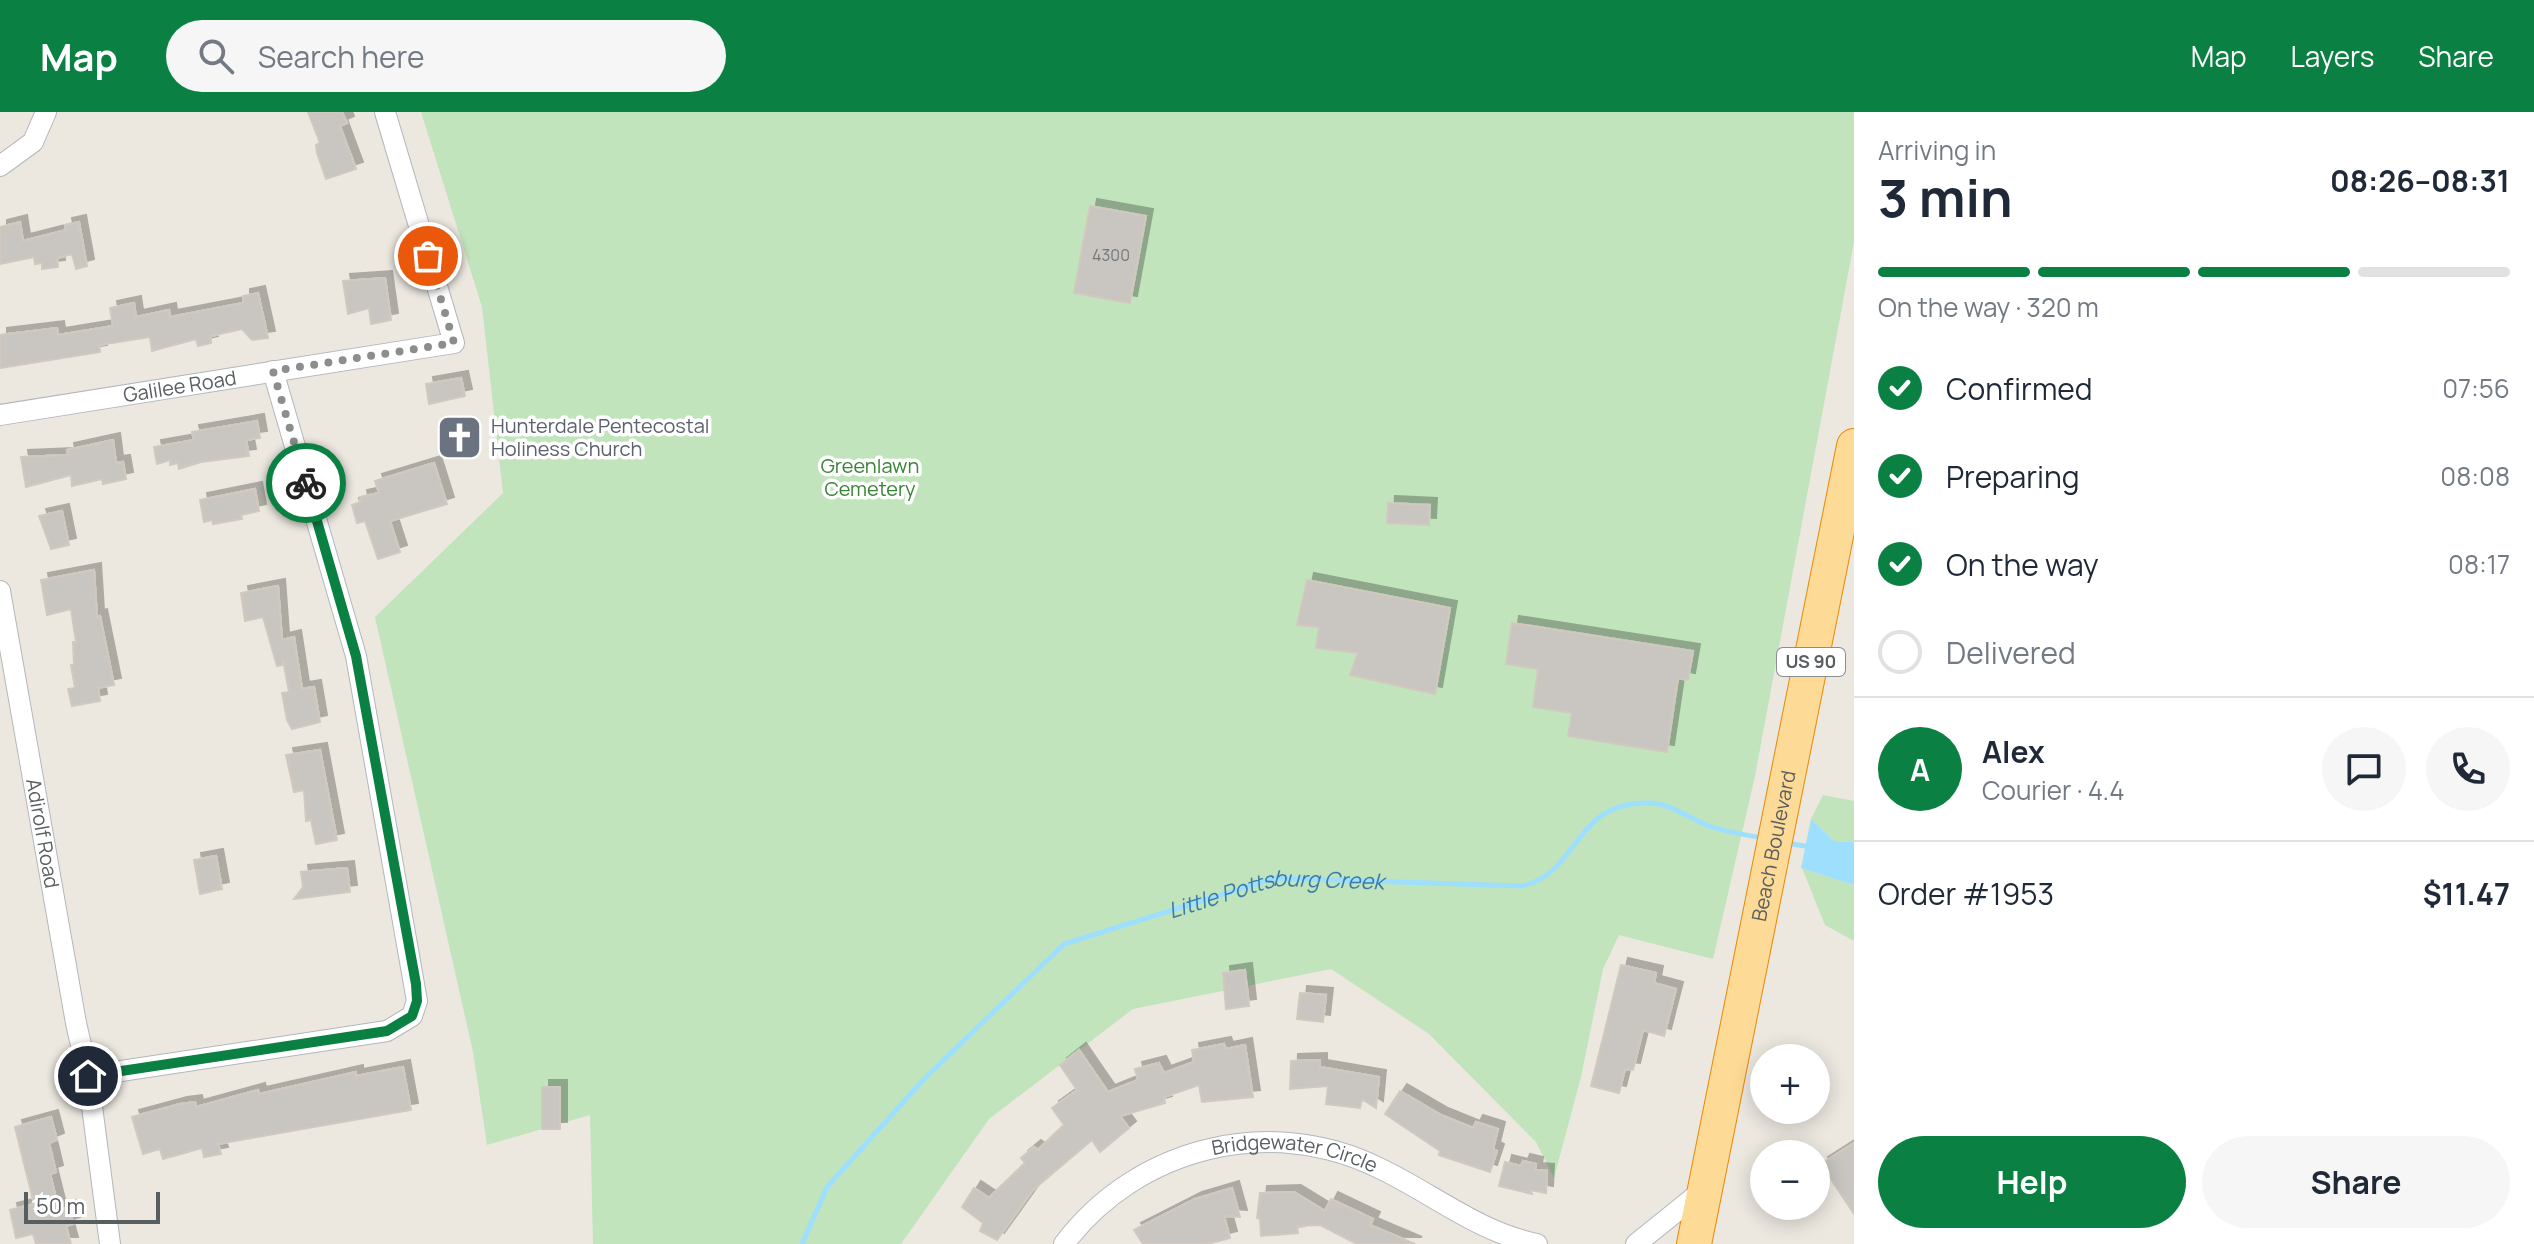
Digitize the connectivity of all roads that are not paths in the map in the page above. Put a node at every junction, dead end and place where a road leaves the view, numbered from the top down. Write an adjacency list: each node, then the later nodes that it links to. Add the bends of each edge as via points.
1 (46, 112): 3 (street, via 33,142)
2 (385, 112): 4 (street, Galilee Road, via 454,343)
3 (0, 166)
4 (273, 371): 5 (street, Galilee Road); 9 (street, via 356,656 417,1001 412,1016 387,1031)
5 (0, 415)
6 (1854, 446): 7 (highway, Beach Boulevard / US 90)
7 (1847, 518): 10 (highway, Beach Boulevard / US 90, via 1782,807)
8 (0, 591): 9 (street, Adirolf Road)
9 (88, 1076): 11 (street, Adirolf Road)
10 (1706, 1187): 14 (street); 15 (highway, Beach Boulevard / US 90)
11 (110, 1244)
12 (1064, 1244): 13 (street, Bridgewater Circle, via 1104,1200 1166,1163 1201,1150 1276,1140 1349,1155 1489,1229)
13 (1537, 1244)
14 (1636, 1244)
15 (1694, 1244)

